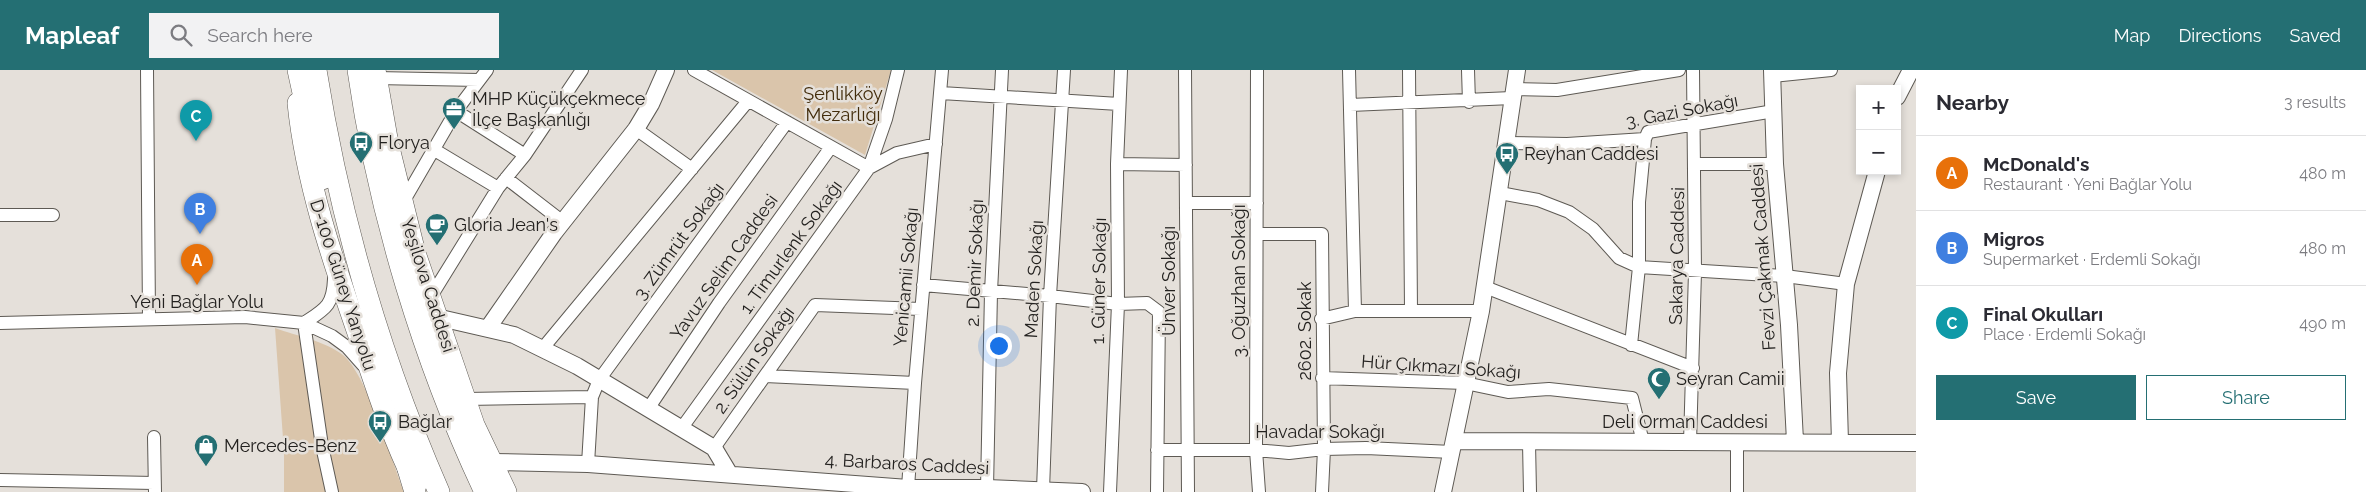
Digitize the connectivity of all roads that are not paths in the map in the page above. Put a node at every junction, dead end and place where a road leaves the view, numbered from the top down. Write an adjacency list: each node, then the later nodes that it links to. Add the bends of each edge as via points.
1 (147, 70): 79 (street)
2 (297, 70): 63 (main road, D-100 Güney Yanyolu, via 302,149); 70 (main road, via 324,190 339,237 354,272)
3 (316, 70): 70 (main road, via 343,208)
4 (582, 70): 45 (street)
5 (666, 70): 39 (street)
6 (694, 70): 29 (street)
7 (898, 70): 50 (street, 1. Timurlenk Sokağı)
8 (942, 70): 26 (street, Yenicamii Sokağı)
9 (1002, 70): 28 (street, 2. Demir Sokağı)
10 (1064, 70): 30 (street, Maden Sokağı)
11 (1121, 70): 33 (street, 1. Güner Sokağı)
12 (1185, 70): 49 (street, Ünver Sokağı)
13 (1256, 70): 56 (street, 3. Oğuzhan Sokağı)
14 (1349, 70): 34 (street)
15 (1409, 70): 31 (street)
16 (1468, 70): 32 (street)
17 (1517, 70): 27 (street)
18 (1679, 70): 27 (street)
19 (1693, 70): 38 (street, Sakarya Caddesi)
20 (1831, 70): 23 (street)
21 (1911, 70): 25 (street)
22 (370, 73): 24 (street); 58 (main road, Yeşilova Caddesi); 123 (main road, via 381,192 437,375)
23 (1772, 73): 36 (street, Fevzi Çakmak Caddesi)
24 (483, 75): 35 (street)
25 (1901, 89)
26 (941, 93): 28 (street); 42 (street, Yenicamii Sokağı)
27 (1513, 94): 32 (street); 41 (street)
28 (1001, 97): 30 (street); 71 (street, 2. Demir Sokağı)
29 (748, 100): 37 (street); 51 (street)
30 (1063, 102): 33 (street); 72 (street, Maden Sokağı)
31 (1410, 102): 32 (street); 34 (street); 76 (street)
32 (1469, 102)
33 (1119, 104): 46 (street, 1. Güner Sokağı)
34 (1350, 105): 77 (street)
35 (456, 111): 44 (street); 45 (street)
36 (1774, 111): 38 (street, 3. Gazi Sokağı); 48 (street, Fevzi Çakmak Caddesi)
37 (787, 122): 43 (street); 90 (street, 3. Zümrüt Sokağı)
38 (1695, 124): 40 (street, 3. Gazi Sokağı, via 1648,132); 47 (street, Sakarya Caddesi)
39 (636, 129): 51 (street); 61 (street)
40 (1645, 140): 41 (street, 3. Gazi Sokağı); 64 (street, via 1639,202)
41 (1508, 143): 55 (street)
42 (936, 144): 50 (street, via 897,153); 68 (street, Yenicamii Sokağı)
43 (831, 147): 50 (street); 95 (street, Yavuz Selim Caddesi)
44 (433, 148): 54 (street); 58 (street)
45 (525, 155): 53 (street)
46 (1117, 164): 49 (street); 73 (street, 1. Güner Sokağı)
47 (1695, 164): 48 (street); 65 (street, Sakarya Caddesi)
48 (1775, 164): 66 (street, Fevzi Çakmak Caddesi)
49 (1186, 165): 57 (street, Ünver Sokağı)
50 (869, 168): 96 (street, 1. Timurlenk Sokağı)
51 (692, 169): 85 (street)
52 (1876, 175): 67 (street)
53 (506, 178): 54 (street); 61 (street)
54 (498, 188): 74 (street)
55 (1500, 193): 64 (street, via 1538,200 1568,212 1593,229 1619,258); 69 (street)
56 (1257, 202): 57 (street); 62 (street, 3. Oğuzhan Sokağı)
57 (1186, 203): 109 (street, Ünver Sokağı)
58 (402, 204): 74 (main road, Yeşilova Caddesi)
59 (0, 215): 60 (street)
60 (53, 215)
61 (562, 222): 83 (street)
62 (1257, 234): 80 (street, 2602. Sokak, via 1322,234); 110 (street, 3. Oğuzhan Sokağı)
63 (332, 259): 82 (street, via 334,294 323,311); 88 (main road, D-100 Güney Yanyolu)
64 (1639, 267): 65 (street); 84 (street)
65 (1696, 272): 66 (street); 86 (street, Sakarya Caddesi)
66 (1785, 276): 67 (street); 98 (street, Fevzi Çakmak Caddesi)
67 (1846, 284): 102 (street, via 1838,373)
68 (923, 286): 71 (street); 75 (street, Yenicamii Sokağı)
69 (1485, 287): 78 (street); 84 (street)
70 (365, 288): 122 (main road, via 399,392)
71 (991, 292): 72 (street); 117 (street, 2. Demir Sokağı)
72 (1050, 296): 73 (street); 119 (street, Maden Sokağı)
73 (1118, 304): 108 (street, via 1147,303 1159,312); 126 (street, 1. Güner Sokağı)
74 (433, 308): 83 (street); 94 (main road, Yeşilova Caddesi)
75 (921, 309): 87 (street, 2. Sülün Sokağı, via 815,305); 91 (street, Yenicamii Sokağı)
76 (1411, 310): 77 (street); 78 (street)
77 (1354, 311): 80 (street)
78 (1481, 311): 92 (street)
79 (149, 318): 81 (street, Yeni Bağlar Yolu); 82 (street, Yeni Bağlar Yolu, via 245,317)
80 (1321, 319): 89 (street, 2602. Sokak)
81 (0, 323)
82 (304, 323): 88 (street, Yeni Bağlar Yolu, via 347,347); 120 (street)
83 (488, 328): 85 (street)
84 (1630, 345): 86 (street)
85 (543, 348): 90 (street)
86 (1692, 368): 100 (street, Sakarya Caddesi)
87 (765, 376): 91 (street); 106 (street, 2. Sülün Sokağı)
88 (373, 377): 121 (main road, D-100 Güney Yanyolu)
89 (1322, 378): 92 (street, Hür Çıkmazı Sokağı); 107 (street, 2602. Sokak)
90 (599, 380): 93 (street, 3. Zümrüt Sokağı); 95 (street)
91 (915, 383): 116 (street, Yenicamii Sokağı)
92 (1465, 383): 99 (street, Hür Çıkmazı Sokağı, via 1508,392 1549,389 1632,398); 105 (street)
93 (592, 397): 94 (street); 112 (street, 3. Zümrüt Sokağı)
94 (466, 399): 111 (main road, Yeşilova Caddesi, via 474,425)
95 (648, 409): 96 (street)
96 (682, 429): 106 (street)
97 (154, 437): 115 (street)
98 (1795, 441): 101 (street, Deli Orman Caddesi); 102 (street, Deli Orman Caddesi)
99 (1643, 442): 100 (street, Deli Orman Caddesi); 103 (street, Deli Orman Caddesi)
100 (1690, 442): 101 (street, Deli Orman Caddesi)
101 (1737, 442): 133 (street)
102 (1840, 442): 104 (street, Deli Orman Caddesi)
103 (1529, 443): 105 (street, Deli Orman Caddesi); 132 (street)
104 (1916, 443)
105 (1453, 447): 107 (street, Havadar Sokağı); 131 (street)
106 (714, 448): 113 (street)
107 (1324, 449): 110 (street, Havadar Sokağı, via 1289,453); 130 (street, 2602. Sokak)
108 (1157, 450): 109 (street, Havadar Sokağı); 127 (street)
109 (1188, 450): 110 (street, Havadar Sokağı); 128 (street, Ünver Sokağı)
110 (1256, 450): 129 (street, 3. Oğuzhan Sokağı)
111 (492, 462): 112 (street, 4. Barbaros Caddesi); 124 (main road, Yeşilova Caddesi)
112 (588, 464): 113 (street, 4. Barbaros Caddesi)
113 (729, 473): 116 (street, 4. Barbaros Caddesi)
114 (0, 480): 115 (street)
115 (155, 487)
116 (908, 488): 118 (street, 4. Barbaros Caddesi)
117 (988, 488): 118 (street, 4. Barbaros Caddesi); 119 (street, 4. Barbaros Caddesi)
118 (953, 490)
119 (1043, 490): 125 (street, 4. Barbaros Caddesi)
120 (332, 492)
121 (417, 492)
122 (439, 492)
123 (484, 492)
124 (506, 492)
125 (1082, 492)
126 (1110, 492)
127 (1157, 492)
128 (1188, 492)
129 (1259, 492)
130 (1322, 492)
131 (1443, 492)
132 (1530, 492)
133 (1737, 492)

